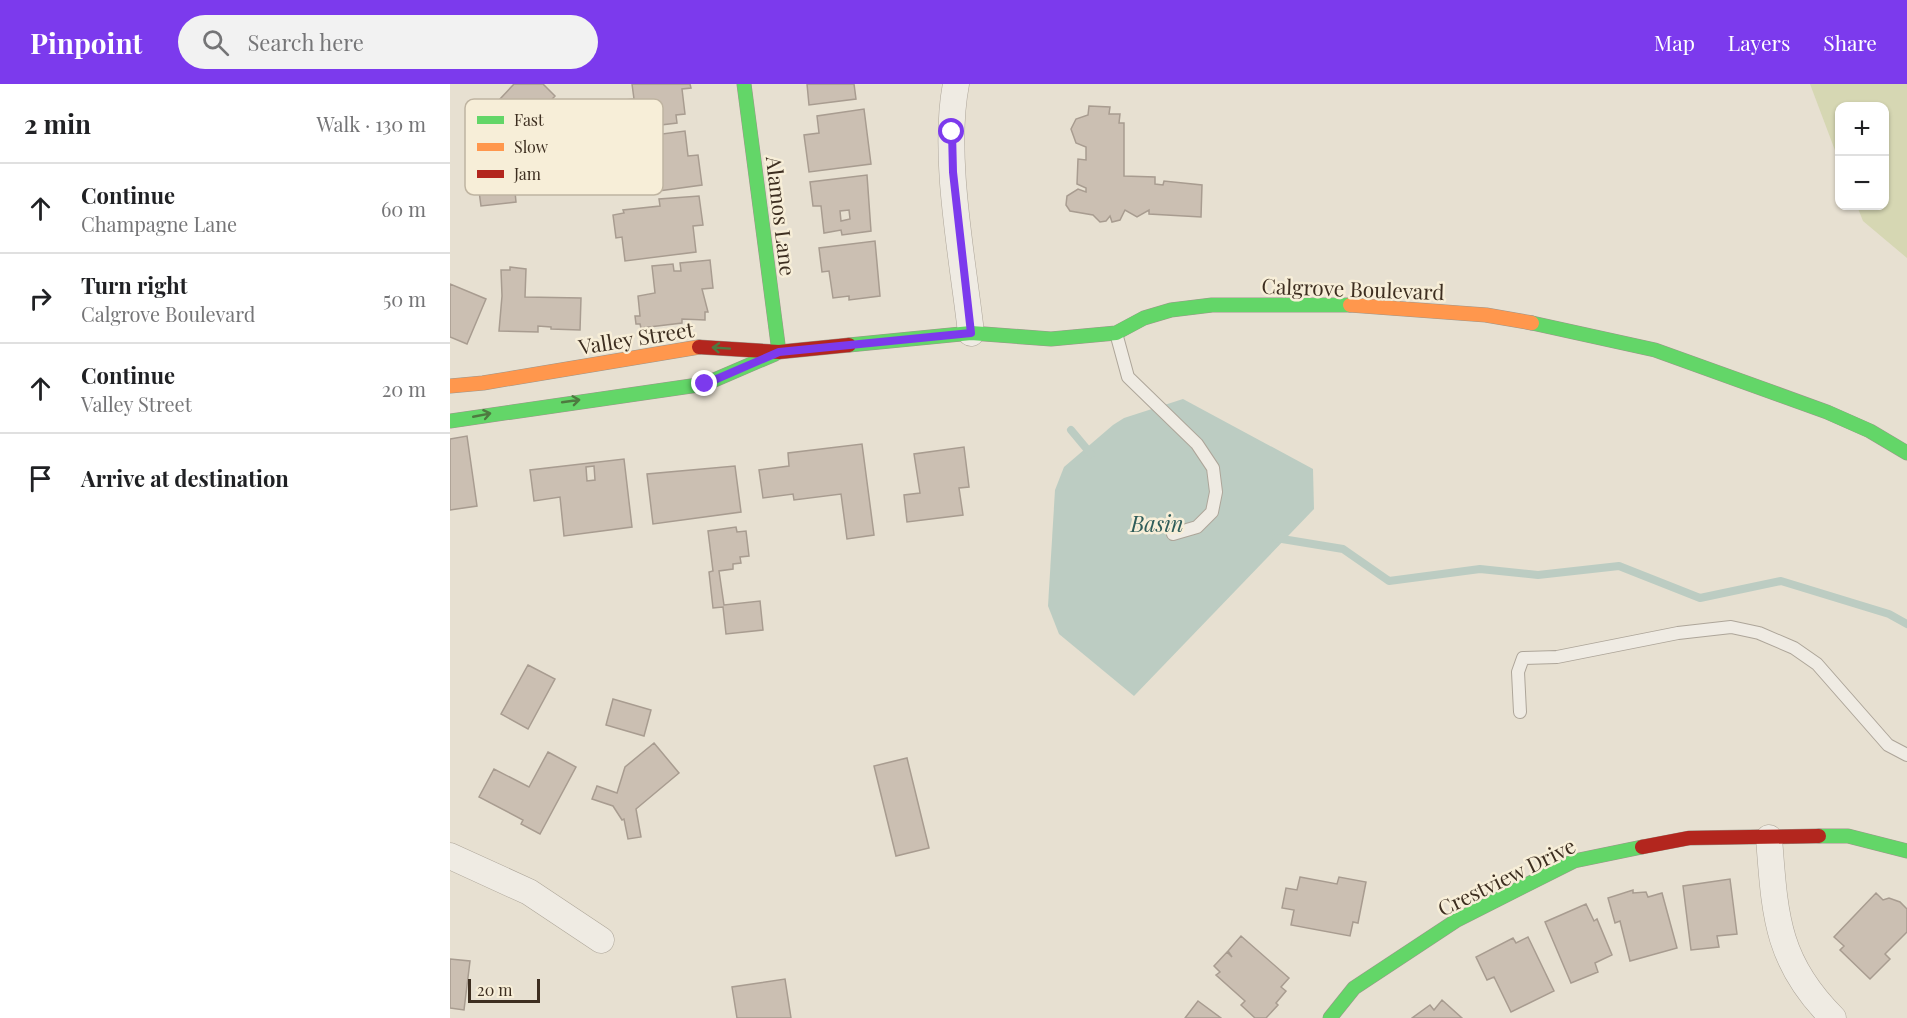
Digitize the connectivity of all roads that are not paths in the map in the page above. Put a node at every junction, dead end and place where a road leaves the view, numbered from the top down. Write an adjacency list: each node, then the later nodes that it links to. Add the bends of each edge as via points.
1 (744, 84): 5 (street, Alamos Lane)
2 (956, 84): 3 (street, via 953,172)
3 (971, 333): 4 (street, Calgrove Boulevard, via 1051,339); 5 (street, Calgrove Boulevard)
4 (1116, 333): 8 (street, Calgrove Boulevard, via 1144,318 1171,310 1212,305 1351,305 1486,315 1655,350 1827,412); 9 (lane, via 1128,377 1197,444 1213,468 1216,492 1212,512 1197,527)
5 (779, 352): 6 (street, Valley Street, one-way to 6, via 700,347); 7 (street, one-way to 5, via 705,384)
6 (450, 386)
7 (450, 421)
8 (1907, 453)
9 (1173, 534)
10 (1520, 712): 11 (lane, via 1518,672 1523,658 1557,657 1678,633 1731,627 1774,638 1817,664 1888,745)
11 (1907, 755)
12 (1769, 838): 13 (street, Crestview Drive, via 1848,836); 16 (street, Crestview Drive, via 1689,838 1574,861 1457,920 1354,988); 17 (street, via 1779,934 1795,970 1814,999)
13 (1907, 851)
14 (450, 856): 15 (street, via 529,892)
15 (601, 940)
16 (1330, 1018)
17 (1833, 1018)

